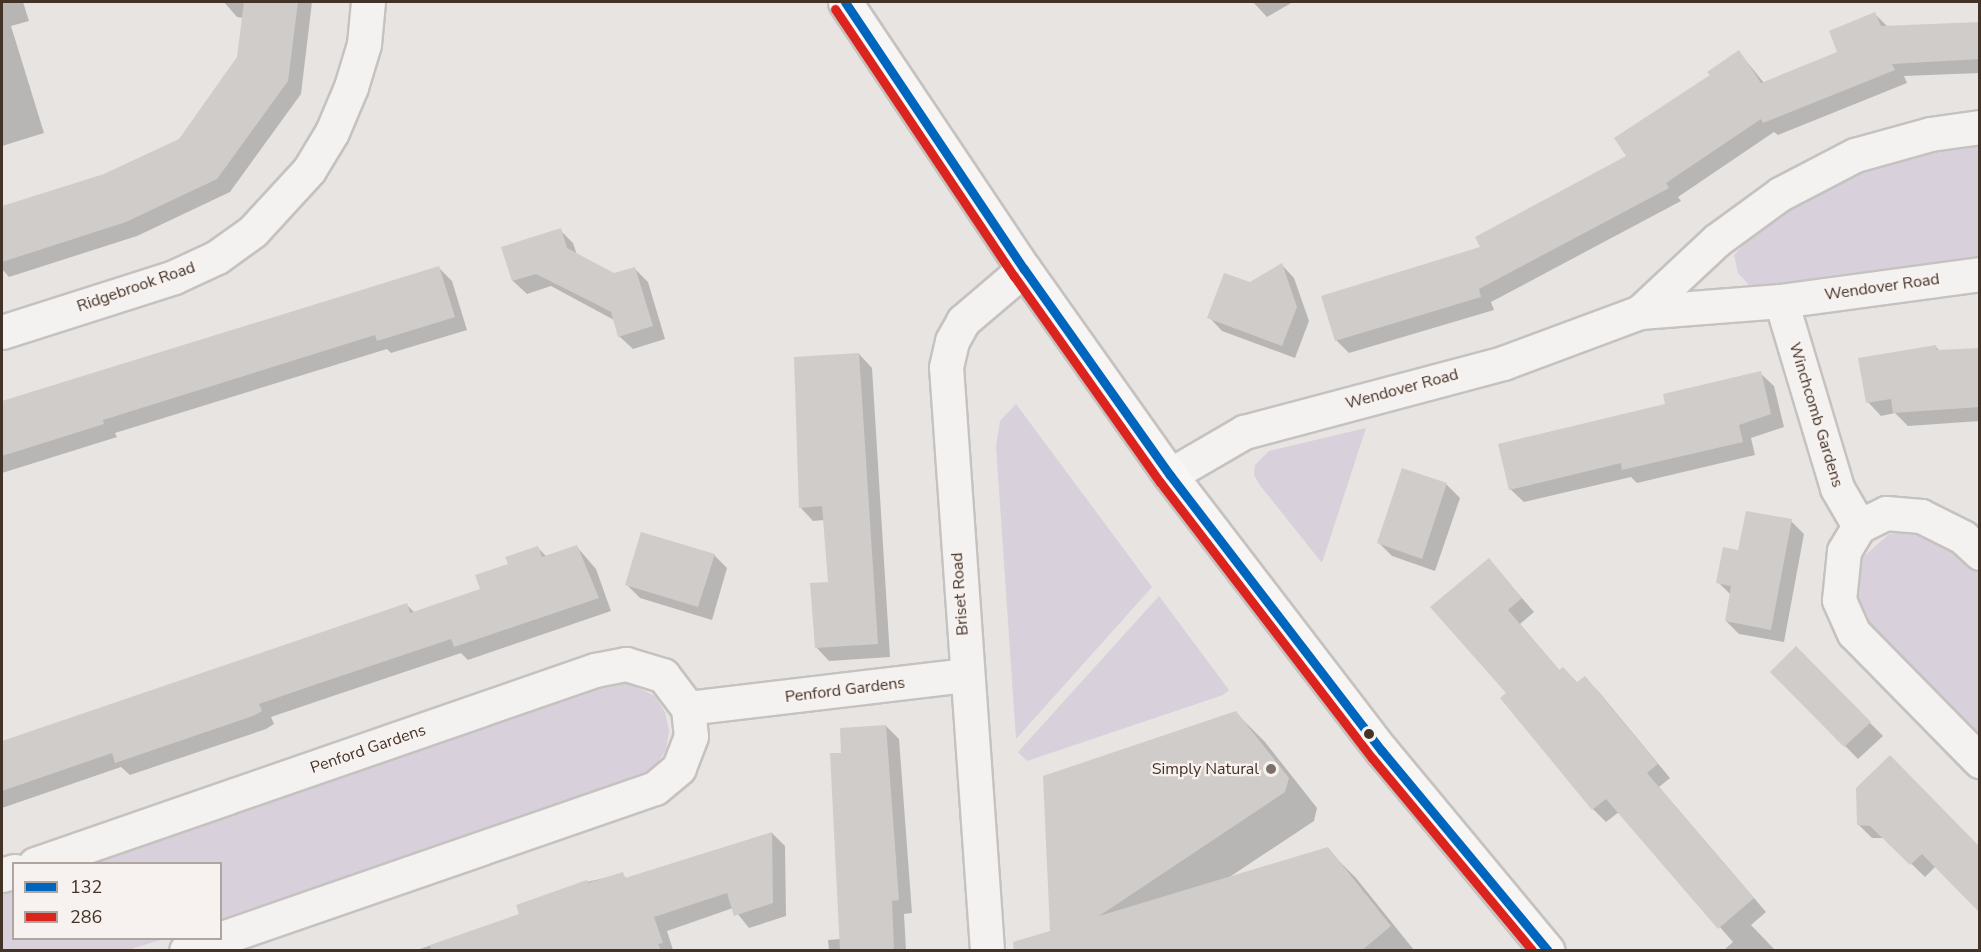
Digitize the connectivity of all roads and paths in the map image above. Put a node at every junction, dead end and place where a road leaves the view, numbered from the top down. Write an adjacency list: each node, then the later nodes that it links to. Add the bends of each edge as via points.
1 (368, 2): 8 (street, Ridgebrook Road, via 364,44 332,132 309,170 253,231 217,257 174,277)
2 (845, 2): 4 (street)
3 (1980, 127): 7 (street, Wendover Road, via 1930,134 1855,155 1780,194 1717,240)
4 (1024, 269): 9 (street); 12 (street, Briset Road, via 963,321 952,341 946,367)
5 (1980, 274): 6 (street, Wendover Road)
6 (1781, 302): 7 (street, Wendover Road); 10 (street, Winchcomb Gardens, via 1837,488)
7 (1640, 312): 9 (street, Wendover Road, via 1503,363 1244,432)
8 (2, 332)
9 (1170, 475): 20 (street, via 1382,751)
10 (1859, 526): 11 (street, via 1886,513 1921,516 1963,537); 14 (street, via 1844,551 1840,571 1839,600 1854,633)
11 (1980, 554)
12 (965, 675): 13 (street, Penford Gardens); 19 (street, Briset Road)
13 (688, 708): 15 (street, Penford Gardens, via 663,675 626,664 595,670); 16 (street, via 691,736 679,768 655,788)
14 (1980, 760)
15 (40, 862)
16 (222, 938)
17 (218, 940): 18 (street)
18 (186, 951)
19 (987, 951)
20 (1547, 951)

